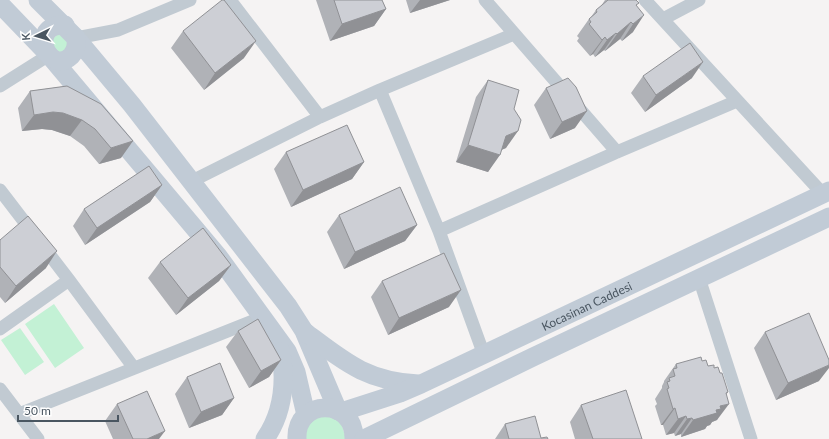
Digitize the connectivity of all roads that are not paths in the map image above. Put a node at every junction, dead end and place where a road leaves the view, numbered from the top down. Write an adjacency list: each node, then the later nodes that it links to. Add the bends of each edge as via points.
1 (38, 0): 9 (main road)
2 (190, 0): 9 (street, via 118,30)
3 (230, 0): 15 (street)
4 (484, 0): 10 (street)
5 (645, 0): 8 (street)
6 (700, 0): 8 (street)
7 (0, 4): 11 (main road)
8 (663, 19): 14 (street)
9 (70, 32): 11 (main road, via 54,26 46,34 44,45); 11 (main road, via 77,44 69,58 58,60); 17 (main road)
10 (514, 34): 13 (street); 16 (street)
11 (49, 55): 12 (street); 24 (main road, via 218,256)
12 (0, 86)
13 (380, 90): 15 (street); 21 (street)
14 (737, 101): 16 (street); 19 (street)
15 (320, 117): 17 (street)
16 (617, 152): 21 (street)
17 (192, 181): 26 (main road, via 288,306)
18 (0, 190): 23 (street)
19 (826, 193): 28 (main road, Kocasinan Caddesi)
20 (829, 218): 22 (main road, Kocasinan Caddesi)
21 (439, 231): 28 (street)
22 (699, 278): 40 (main road, Kocasinan Caddesi); 41 (street)
23 (69, 280): 25 (street); 29 (street)
24 (263, 317): 27 (main road); 29 (street)
25 (0, 329)
26 (304, 331): 30 (main road, via 343,361 367,374 393,382); 32 (main road)
27 (277, 337): 34 (main road, via 294,367); 36 (main road, via 283,367 283,393 277,415)
28 (484, 354): 30 (main road, Kocasinan Caddesi)
29 (134, 368): 33 (street)
30 (422, 384): 32 (main road, Kocasinan Caddesi)
31 (0, 389): 33 (street)
32 (339, 411): 34 (main road, via 319,408); 39 (main road, via 351,423)
33 (19, 414): 35 (street)
34 (304, 418): 37 (main road); 38 (main road, via 298,427)
35 (38, 439)
36 (265, 439)
37 (276, 439)
38 (297, 439)
39 (354, 439)
40 (364, 439)
41 (750, 439)

